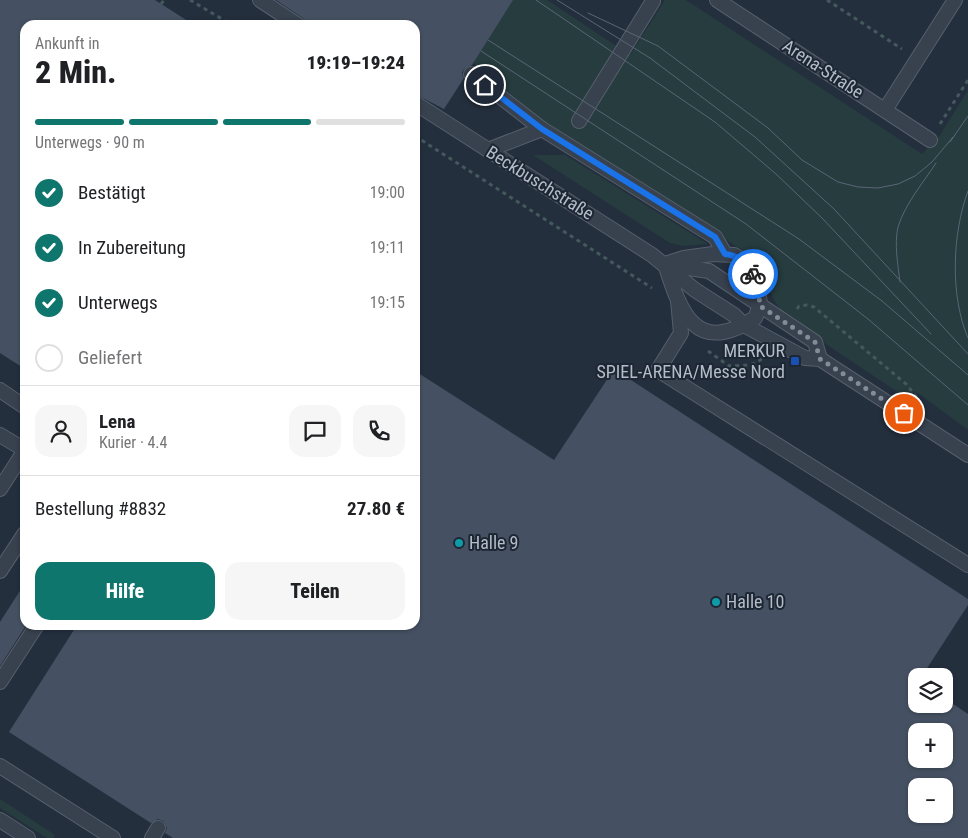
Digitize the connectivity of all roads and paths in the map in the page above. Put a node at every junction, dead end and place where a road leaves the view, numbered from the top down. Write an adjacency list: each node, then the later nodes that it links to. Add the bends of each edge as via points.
1 (164, 0): 9 (path)
2 (190, 0): 10 (path)
3 (260, 0): 11 (lane)
4 (645, 0): 5 (lane)
5 (654, 0): 17 (lane)
6 (717, 0): 16 (lane, Arena-Straße)
7 (827, 0): 12 (path)
8 (954, 0): 12 (lane)
9 (162, 4)
10 (224, 20)
11 (290, 20)
12 (917, 58): 16 (lane)
13 (471, 74): 18 (lane)
14 (968, 80): 20 (path)
15 (420, 106): 21 (lane, Beckbuschstraße)
16 (885, 110): 20 (lane, Arena-Straße)
17 (579, 121)
18 (542, 129): 21 (lane); 22 (lane, via 715,237)
19 (420, 139): 24 (path)
20 (930, 140)
21 (488, 150): 23 (lane, Beckbuschstraße)
22 (725, 254): 23 (lane, via 701,255); 26 (lane, via 745,262 758,286)
23 (665, 264): 25 (lane); 26 (lane, via 709,272); 28 (lane, Beckbuschstraße)
24 (653, 289)
25 (678, 300): 28 (lane, via 692,324 702,329 724,333); 41 (lane, via 681,333 658,370)
26 (760, 306): 28 (lane, via 755,318); 31 (lane, via 815,342)
27 (795, 312): 34 (path, via 799,306 814,307 906,384)
28 (744, 325): 31 (lane, via 805,358)
29 (707, 350): 30 (path, via 729,366 750,365)
30 (766, 354)
31 (820, 359): 37 (lane)
32 (0, 390): 33 (lane)
33 (20, 404)
34 (924, 405)
35 (0, 435): 36 (lane)
36 (20, 447)
37 (968, 455)
38 (20, 458): 39 (lane)
39 (0, 489)
40 (20, 541): 42 (lane)
41 (968, 565)
42 (0, 571)
43 (34, 630): 44 (lane)
44 (0, 682)
45 (0, 766): 48 (lane)
46 (0, 820): 47 (lane)
47 (28, 838)
48 (113, 838)

